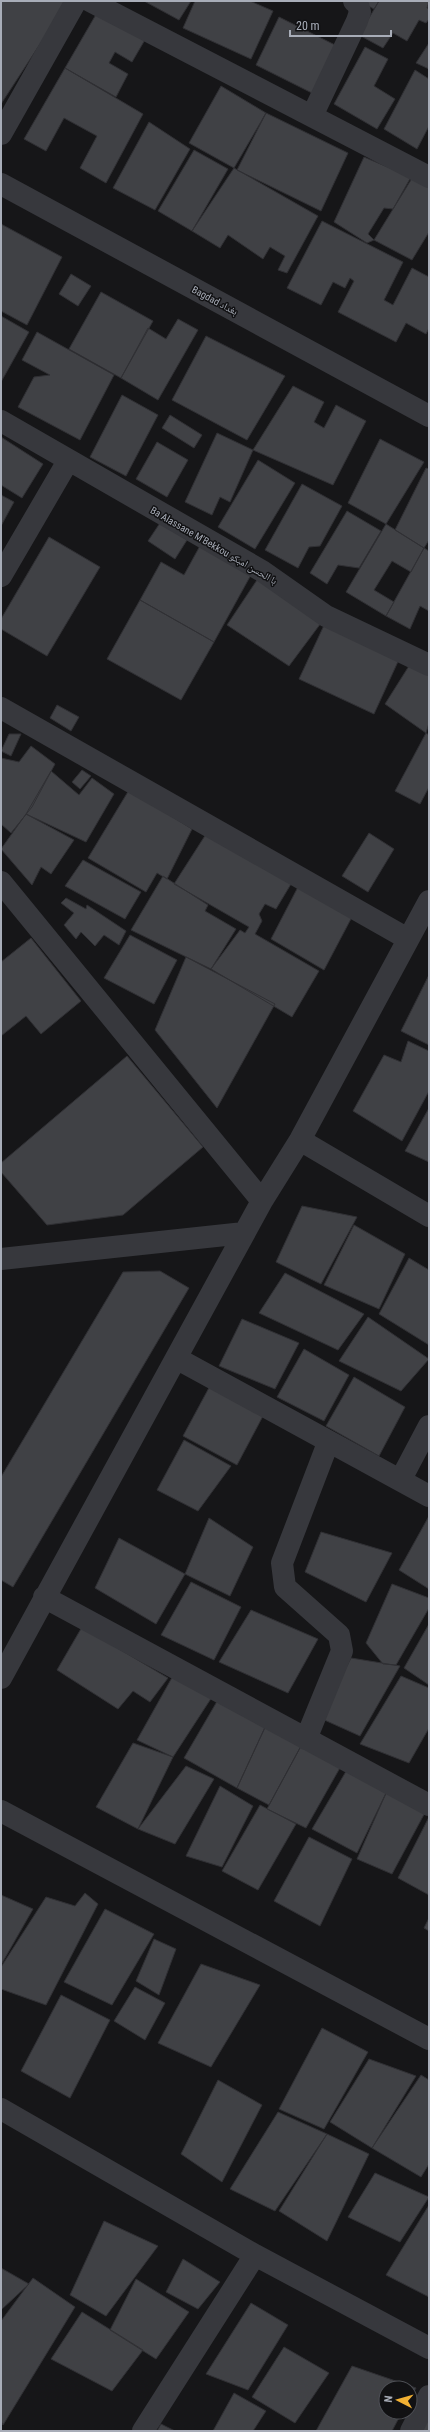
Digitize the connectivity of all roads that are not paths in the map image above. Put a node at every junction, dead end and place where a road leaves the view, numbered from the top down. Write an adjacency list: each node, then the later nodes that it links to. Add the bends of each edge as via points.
1 (76, 1): 5 (street)
2 (90, 1): 4 (street)
3 (354, 1): 4 (street, via 357,2 360,12 358,21)
4 (312, 116): 6 (street)
5 (1, 134)
6 (428, 174)
7 (1, 184): 8 (street, Bagdad بغداد)
8 (429, 416)
9 (1, 421): 10 (street, Ba Alassane M'Bekkou با الحسن امبكو)
10 (68, 461): 11 (street); 12 (street, Ba Alassane M'Bekkou با الحسن امبكو, via 262,571 326,616)
11 (1, 576)
12 (429, 665)
13 (1, 708): 16 (street)
14 (1, 882): 18 (street)
15 (429, 901): 16 (street)
16 (417, 935): 17 (street)
17 (300, 1140): 18 (street); 19 (street)
18 (262, 1201): 20 (street)
19 (429, 1216)
20 (244, 1233): 21 (street); 22 (street)
21 (1, 1259)
22 (176, 1358): 24 (street); 27 (street)
23 (429, 1426): 25 (street)
24 (328, 1443): 25 (street); 29 (street, via 282,1563 285,1587 339,1635 342,1651)
25 (400, 1479): 26 (street)
26 (429, 1496)
27 (44, 1597): 28 (street); 29 (street)
28 (1, 1678)
29 (306, 1739): 30 (street)
30 (429, 1805)
31 (1, 1811): 32 (street)
32 (429, 2040)
33 (1, 2109): 34 (street)
34 (255, 2255): 35 (street); 37 (street)
35 (429, 2348)
36 (429, 2396): 38 (street)
37 (143, 2431)
38 (411, 2431)

